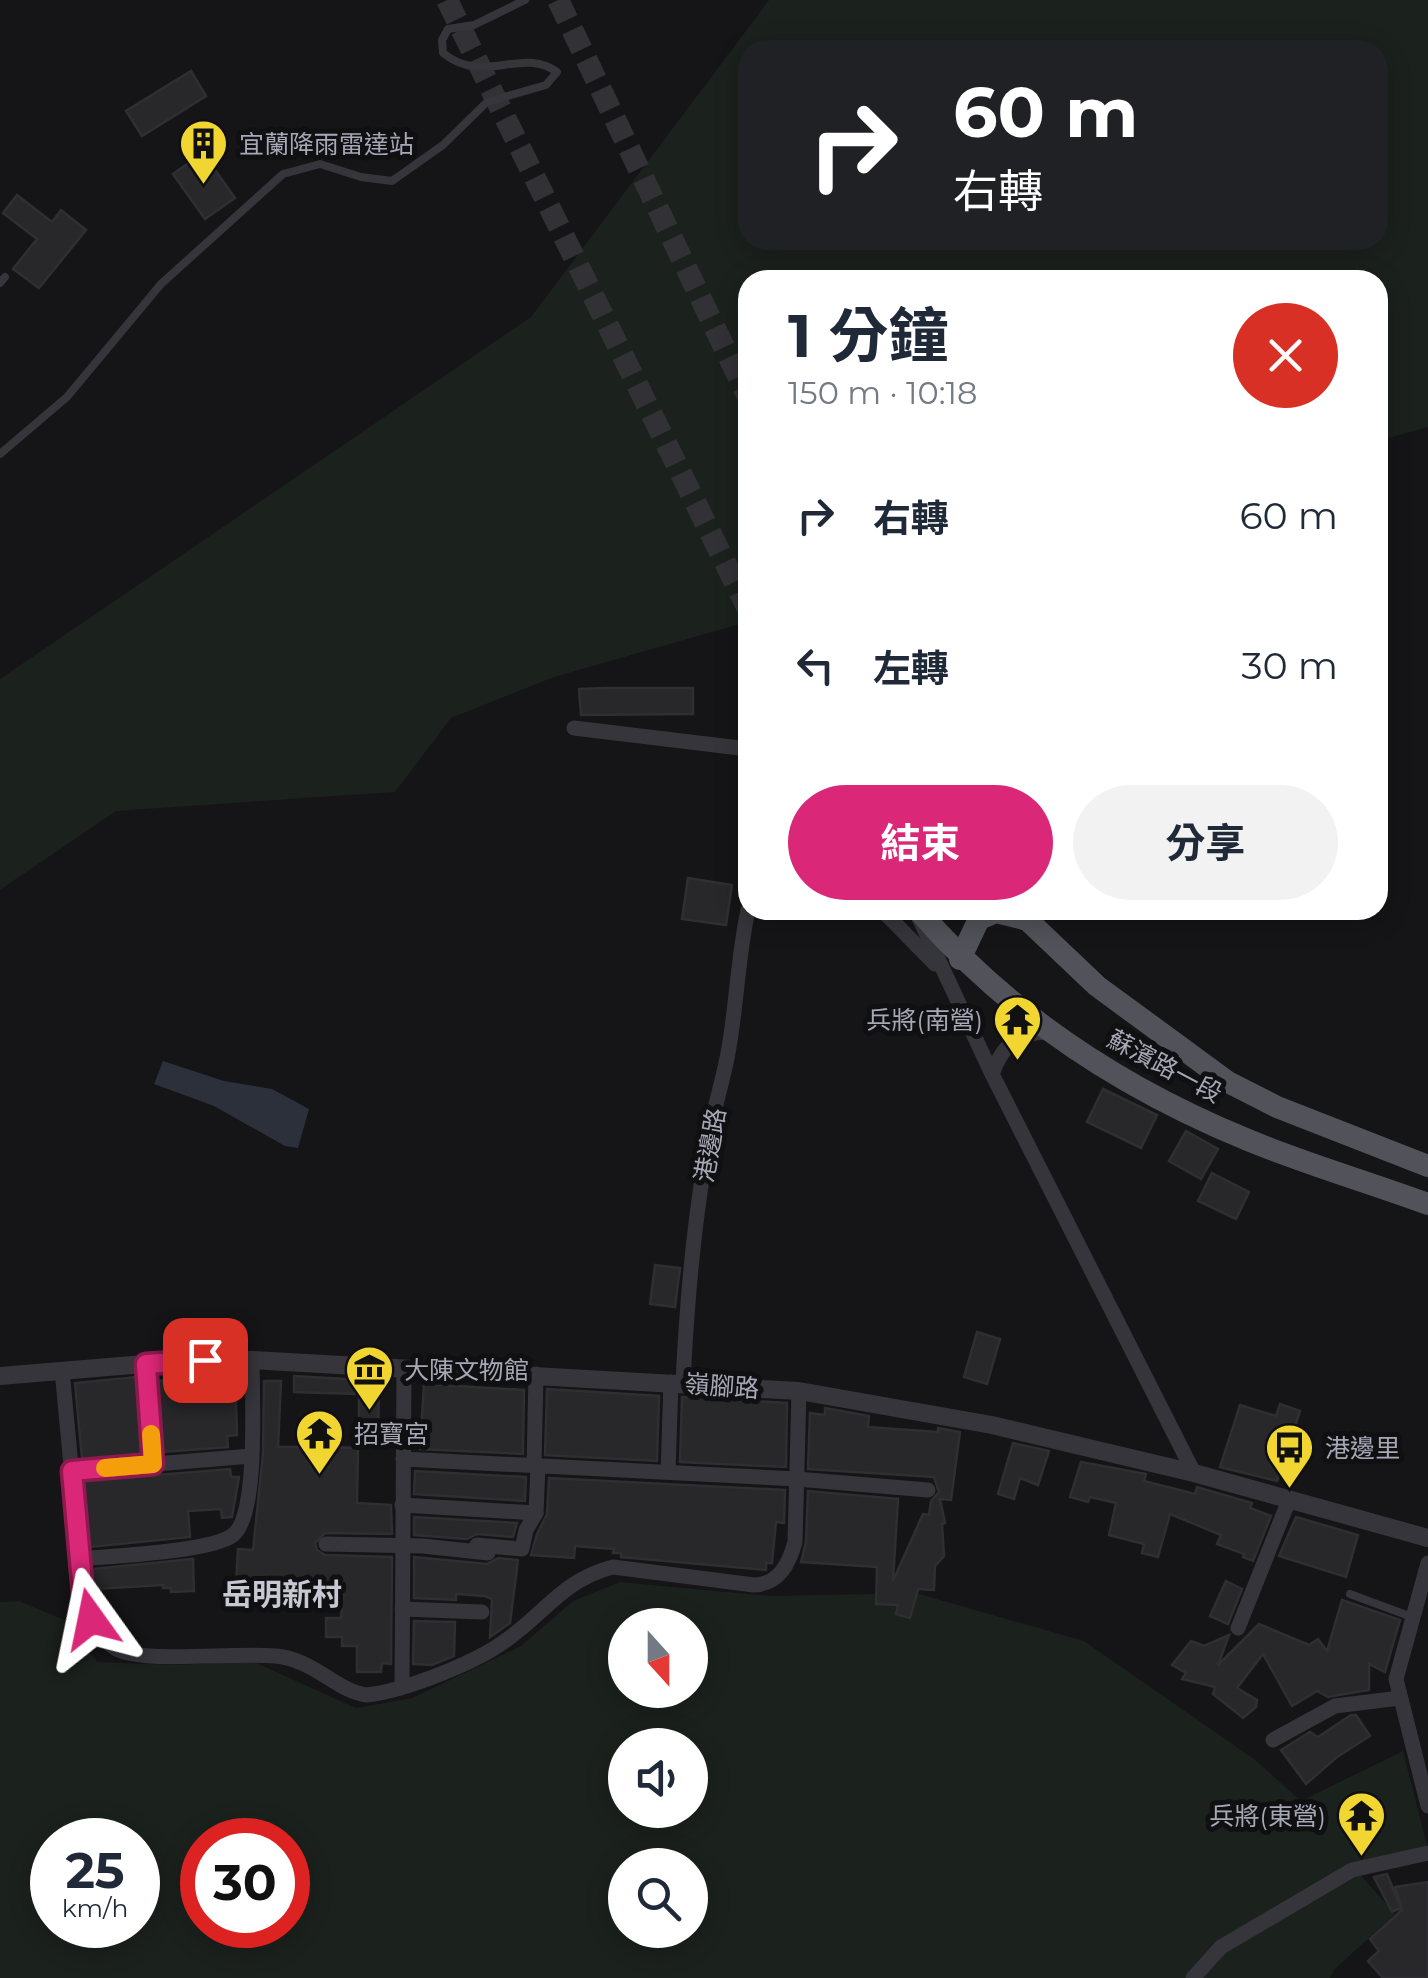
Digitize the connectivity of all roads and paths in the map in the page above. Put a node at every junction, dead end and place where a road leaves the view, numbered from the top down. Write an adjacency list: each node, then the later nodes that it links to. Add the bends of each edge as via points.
1 (525, 0): 2 (lane, via 474,25 448,29 443,53 474,69 545,64 557,72 546,85 487,102 392,181 320,164 283,174 162,284 67,397)
2 (0, 454)
3 (574, 728): 4 (street)
4 (738, 747)
5 (746, 920): 21 (street, 港邊路)
6 (894, 920): 10 (street)
7 (923, 920): 10 (main road, 蘇濱路一段)
8 (979, 920): 10 (main road)
9 (1026, 920): 13 (main road, 蘇濱路一段, via 1097,986 1228,1082)
10 (952, 966): 11 (main road, 蘇濱路一段); 12 (street)
11 (1047, 1032): 12 (street, via 1027,1032 1009,1042); 14 (main road, 蘇濱路一段, via 1145,1091 1247,1140)
12 (992, 1074): 29 (street)
13 (1428, 1166)
14 (1428, 1204)
15 (252, 1360): 16 (street, 嶺腳路); 17 (street, 嶺腳路); 23 (street)
16 (146, 1364): 18 (street, 嶺腳路); 25 (street)
17 (404, 1368): 19 (street, 嶺腳路); 24 (street)
18 (62, 1370): 20 (street, 嶺腳路); 27 (street)
19 (536, 1374): 21 (street, 嶺腳路); 26 (street)
20 (0, 1376)
21 (677, 1382): 22 (street, 嶺腳路); 28 (street, 港邊路)
22 (799, 1391): 29 (street, 嶺腳路, via 992,1425); 30 (street)
23 (251, 1456): 25 (street); 40 (street, via 249,1503 230,1538)
24 (403, 1458): 26 (street); 33 (street)
25 (153, 1464): 27 (street)
26 (536, 1465): 28 (street); 34 (street)
27 (72, 1471): 40 (street)
28 (668, 1472): 30 (street)
29 (1194, 1473): 32 (street, 嶺腳路)
30 (797, 1479): 31 (street); 47 (street, via 795,1542 773,1580 754,1586 613,1567 590,1572 494,1648)
31 (928, 1490)
32 (1289, 1500): 35 (street, 嶺腳路); 46 (street)
33 (402, 1505): 34 (street); 38 (street)
34 (536, 1513): 37 (street, via 522,1549)
35 (1428, 1538)
36 (326, 1544): 38 (street)
37 (458, 1544)
38 (402, 1546): 39 (street); 43 (street)
39 (488, 1552)
40 (80, 1559): 47 (street, via 91,1619 113,1647 144,1654 281,1657 310,1664 357,1694)
41 (1428, 1563): 45 (street)
42 (1350, 1594): 45 (lane)
43 (402, 1610): 44 (street); 47 (street)
44 (482, 1612)
45 (1412, 1617): 48 (street, via 1396,1679)
46 (1238, 1628)
47 (402, 1686)
48 (1400, 1698): 49 (street, via 1335,1706); 50 (street)
49 (1273, 1740)
50 (1428, 1806)
51 (1428, 1854): 52 (street, via 1352,1870 1221,1946)
52 (1192, 1978)

